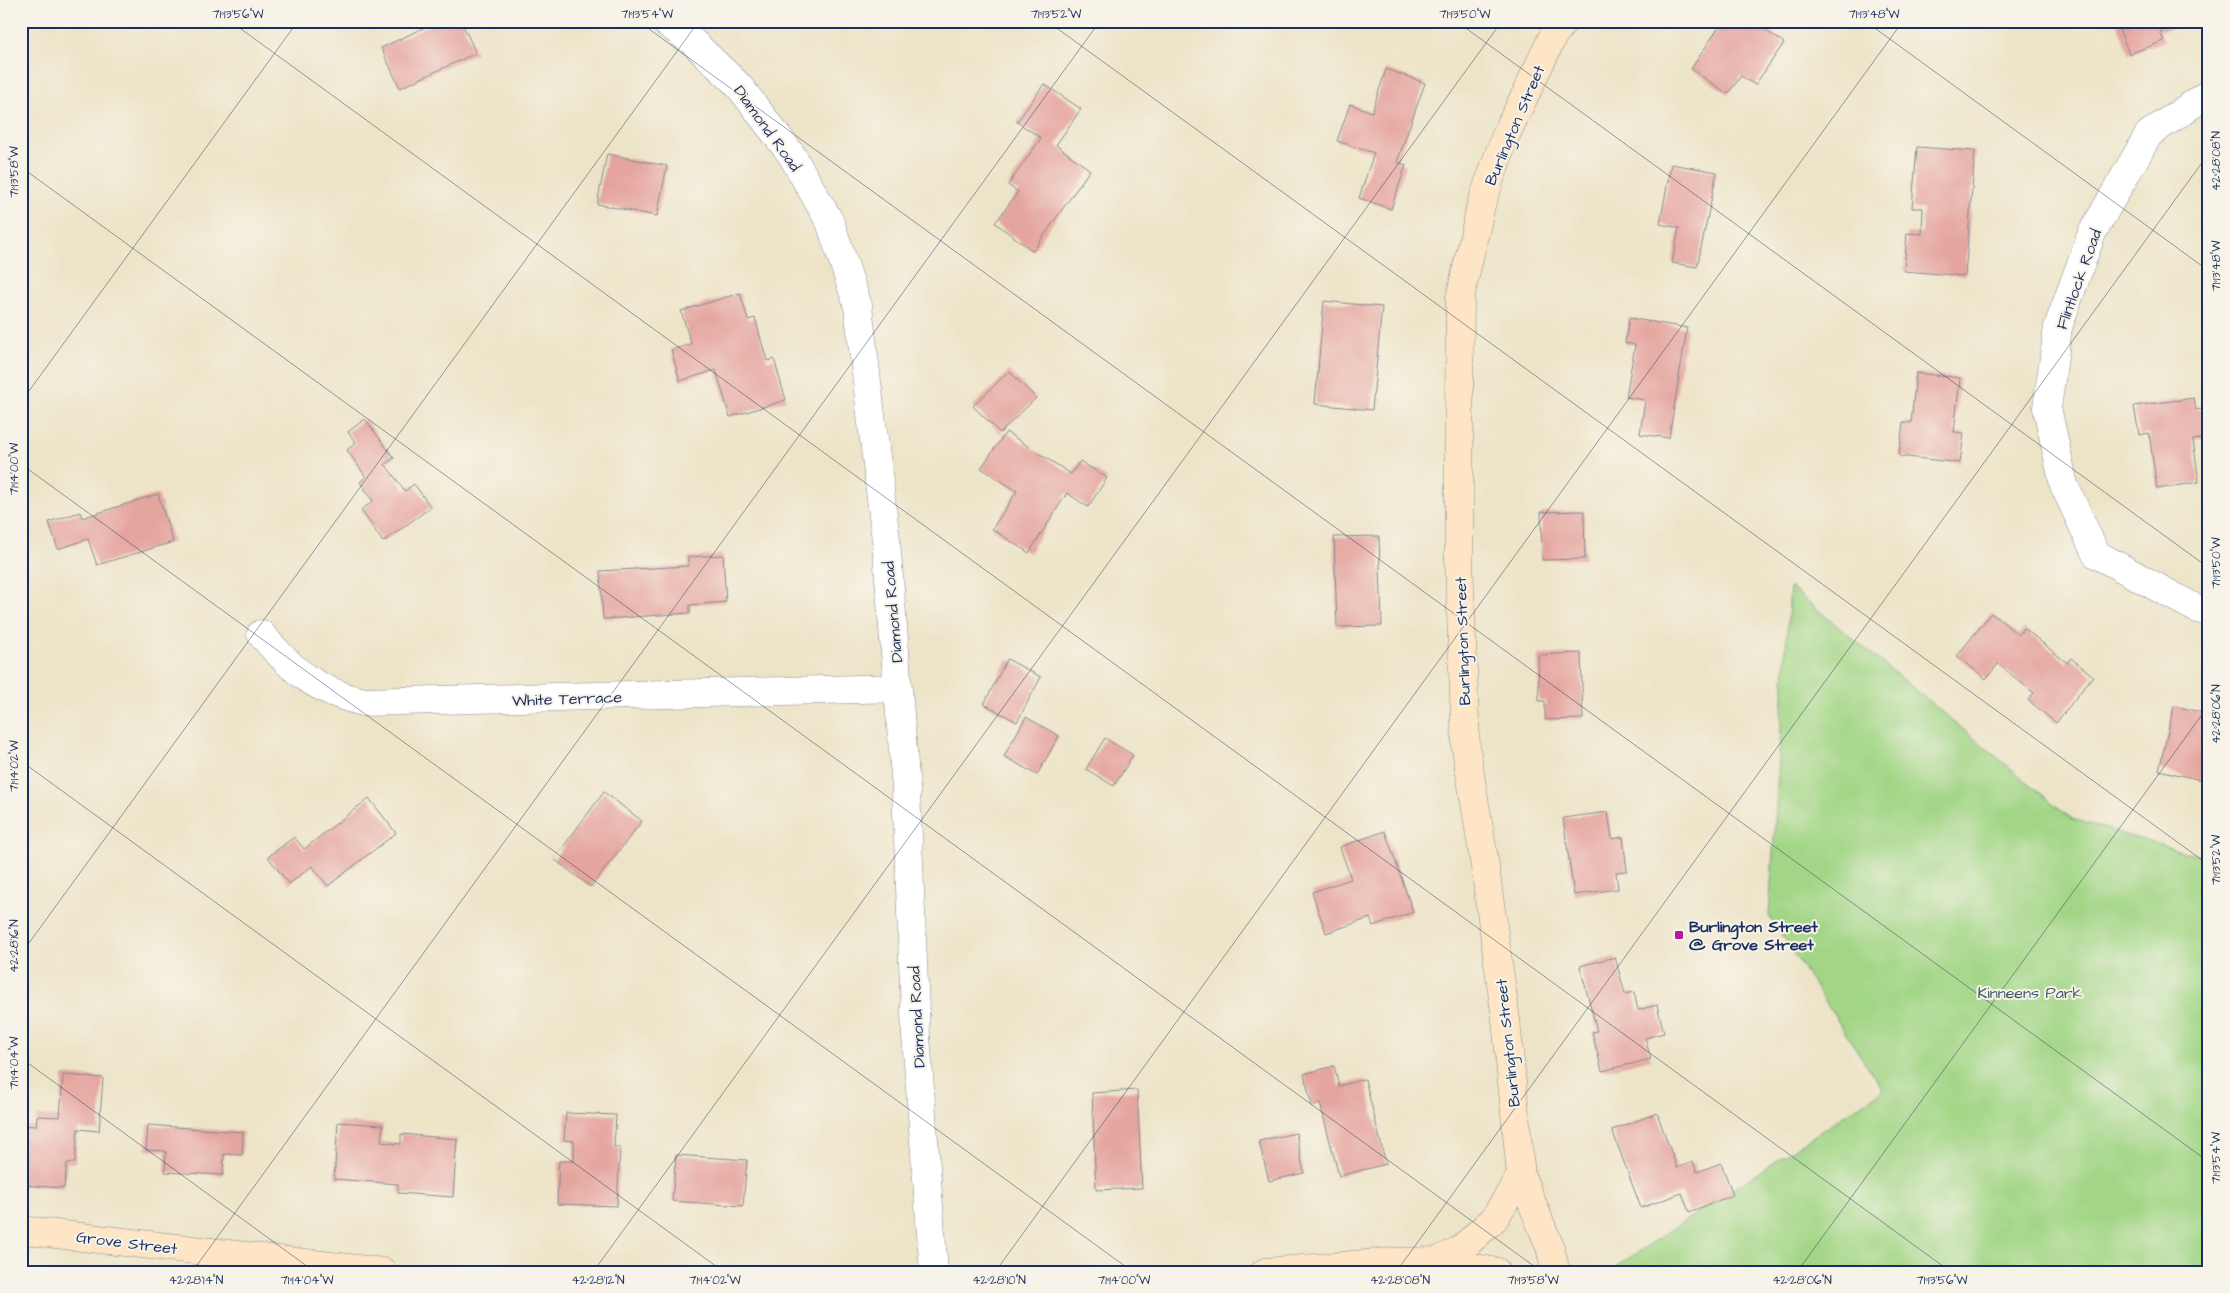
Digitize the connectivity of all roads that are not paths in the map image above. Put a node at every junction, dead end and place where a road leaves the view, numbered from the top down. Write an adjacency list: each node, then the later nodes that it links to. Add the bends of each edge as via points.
1 (664, 21): 6 (street, Diamond Road, via 693,42 739,86 791,154 830,222 858,306 886,540)
2 (1565, 21): 7 (street, Burlington Street, via 1554,34 1505,137 1481,205 1460,298 1459,560 1466,749 1506,1020)
3 (2209, 93): 4 (street, Flintlock Road, via 2149,134 2092,233 2058,327 2047,408 2064,485 2096,554 2197,609)
4 (2209, 612)
5 (261, 634): 6 (street, White Terrace, via 286,663 306,679 344,698 364,702)
6 (898, 688): 11 (street, Diamond Road, via 906,789 916,1036)
7 (1522, 1176): 9 (street, via 1494,1219 1461,1249); 14 (street, Burlington Street, via 1550,1247)
8 (21, 1230): 10 (street, Grove Street)
9 (1438, 1261): 12 (street); 13 (street)
10 (383, 1272)
11 (934, 1272)
12 (1264, 1272)
13 (1498, 1272)
14 (1556, 1272)

